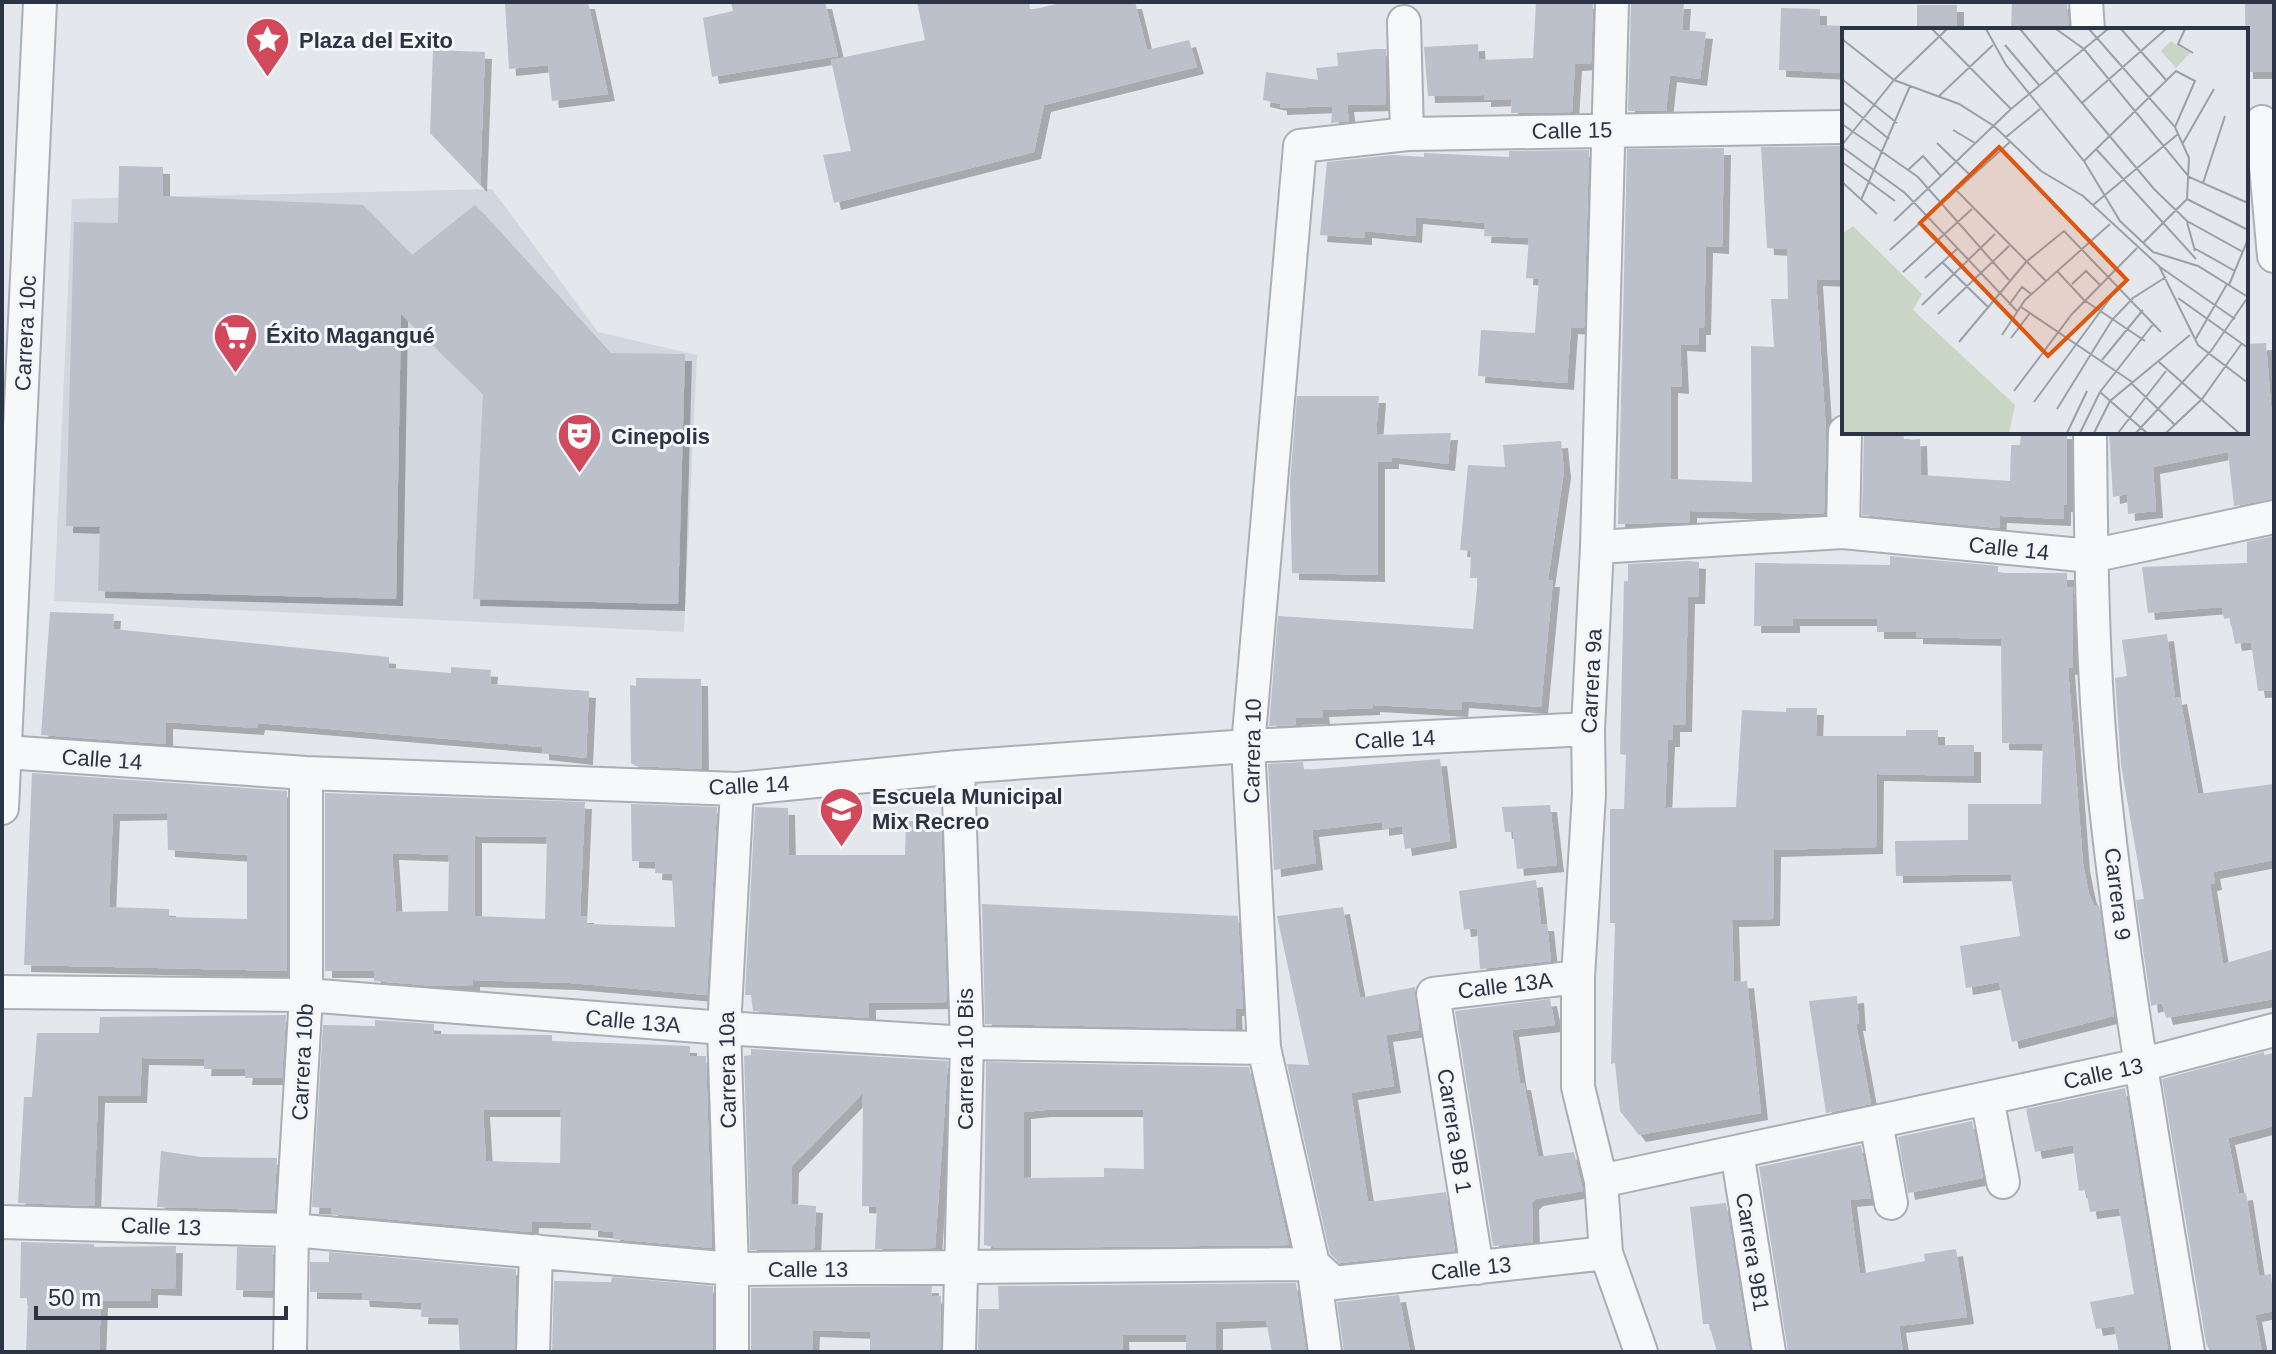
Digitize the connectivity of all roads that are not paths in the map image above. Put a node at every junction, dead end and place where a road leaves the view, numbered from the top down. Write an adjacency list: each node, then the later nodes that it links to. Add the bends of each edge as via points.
1 (40, 2): 14 (street, Carrera 10c)
2 (1612, 2): 8 (street, Carrera 9a)
3 (2086, 2): 5 (street)
4 (1404, 22): 9 (street)
5 (2088, 28)
6 (2261, 122): 11 (street)
7 (1842, 127): 8 (street, Calle 15)
8 (1606, 129): 9 (street, Calle 15); 17 (street, Carrera 9a)
9 (1407, 134): 10 (street, Calle 15)
10 (1300, 146): 20 (street, Carrera 10)
11 (2274, 256)
12 (1845, 434): 16 (street)
13 (2090, 434): 18 (street, Carrera 9)
14 (10, 502): 21 (street, Carrera 10c)
15 (2274, 517): 18 (street, Calle 14)
16 (1843, 532): 17 (street, Calle 14); 18 (street, Calle 14)
17 (1597, 547): 19 (street, Carrera 9a)
18 (2091, 556): 34 (street, Carrera 9, via 2104,787)
19 (1588, 729): 20 (street, Calle 14); 26 (street, Carrera 9a)
20 (1248, 746): 22 (street, Calle 14); 33 (street, Carrera 10)
21 (5, 752): 23 (street, Calle 14); 25 (street, Carrera 10c)
22 (958, 767): 24 (street, Calle 14); 32 (street, Carrera 10 Bis)
23 (306, 773): 24 (street, Calle 14); 29 (street, Carrera 10b)
24 (737, 789): 30 (street, Carrera 10a)
25 (2, 808)
26 (1578, 977): 28 (street, Calle 13A); 38 (street, Carrera 9a, via 1578,1087)
27 (2, 992): 29 (street, Calle 13A)
28 (1433, 994): 46 (street, Carrera 9B 1)
29 (306, 995): 30 (street, Calle 13A); 42 (street, Carrera 10b)
30 (724, 1028): 32 (street, Calle 13A); 47 (street, Carrera 10a)
31 (2274, 1030): 34 (street, Calle 13)
32 (967, 1043): 33 (street, Calle 13A); 48 (street, Carrera 10 Bis)
33 (1264, 1048): 45 (street, Carrera 10)
34 (2140, 1065): 35 (street, Calle 13); 56 (street, Carrera 9)
35 (1987, 1098): 36 (street, Calle 13); 39 (street)
36 (1876, 1122): 37 (street, Calle 13); 40 (street)
37 (1737, 1152): 38 (street, Calle 13); 55 (street, Carrera 9B1)
38 (1601, 1181): 44 (street, Carrera 9a)
39 (2003, 1182)
40 (1891, 1203)
41 (2, 1222): 42 (street, Calle 13)
42 (292, 1230): 43 (street, Calle 13); 49 (street, Carrera 10b)
43 (536, 1251): 47 (street, Calle 13); 50 (street)
44 (1606, 1253): 46 (street, Calle 13); 54 (street, Carrera 9a)
45 (1313, 1264): 46 (street, Calle 13, via 1334,1283); 48 (street, Calle 13); 53 (street, Carrera 10)
46 (1477, 1268)
47 (732, 1269): 48 (street, Calle 13); 51 (street, Carrera 10a)
48 (960, 1270): 52 (street, Carrera 10 Bis)
49 (290, 1352)
50 (533, 1352)
51 (732, 1352)
52 (959, 1352)
53 (1325, 1352)
54 (1641, 1352)
55 (1769, 1352)
56 (2188, 1352)

